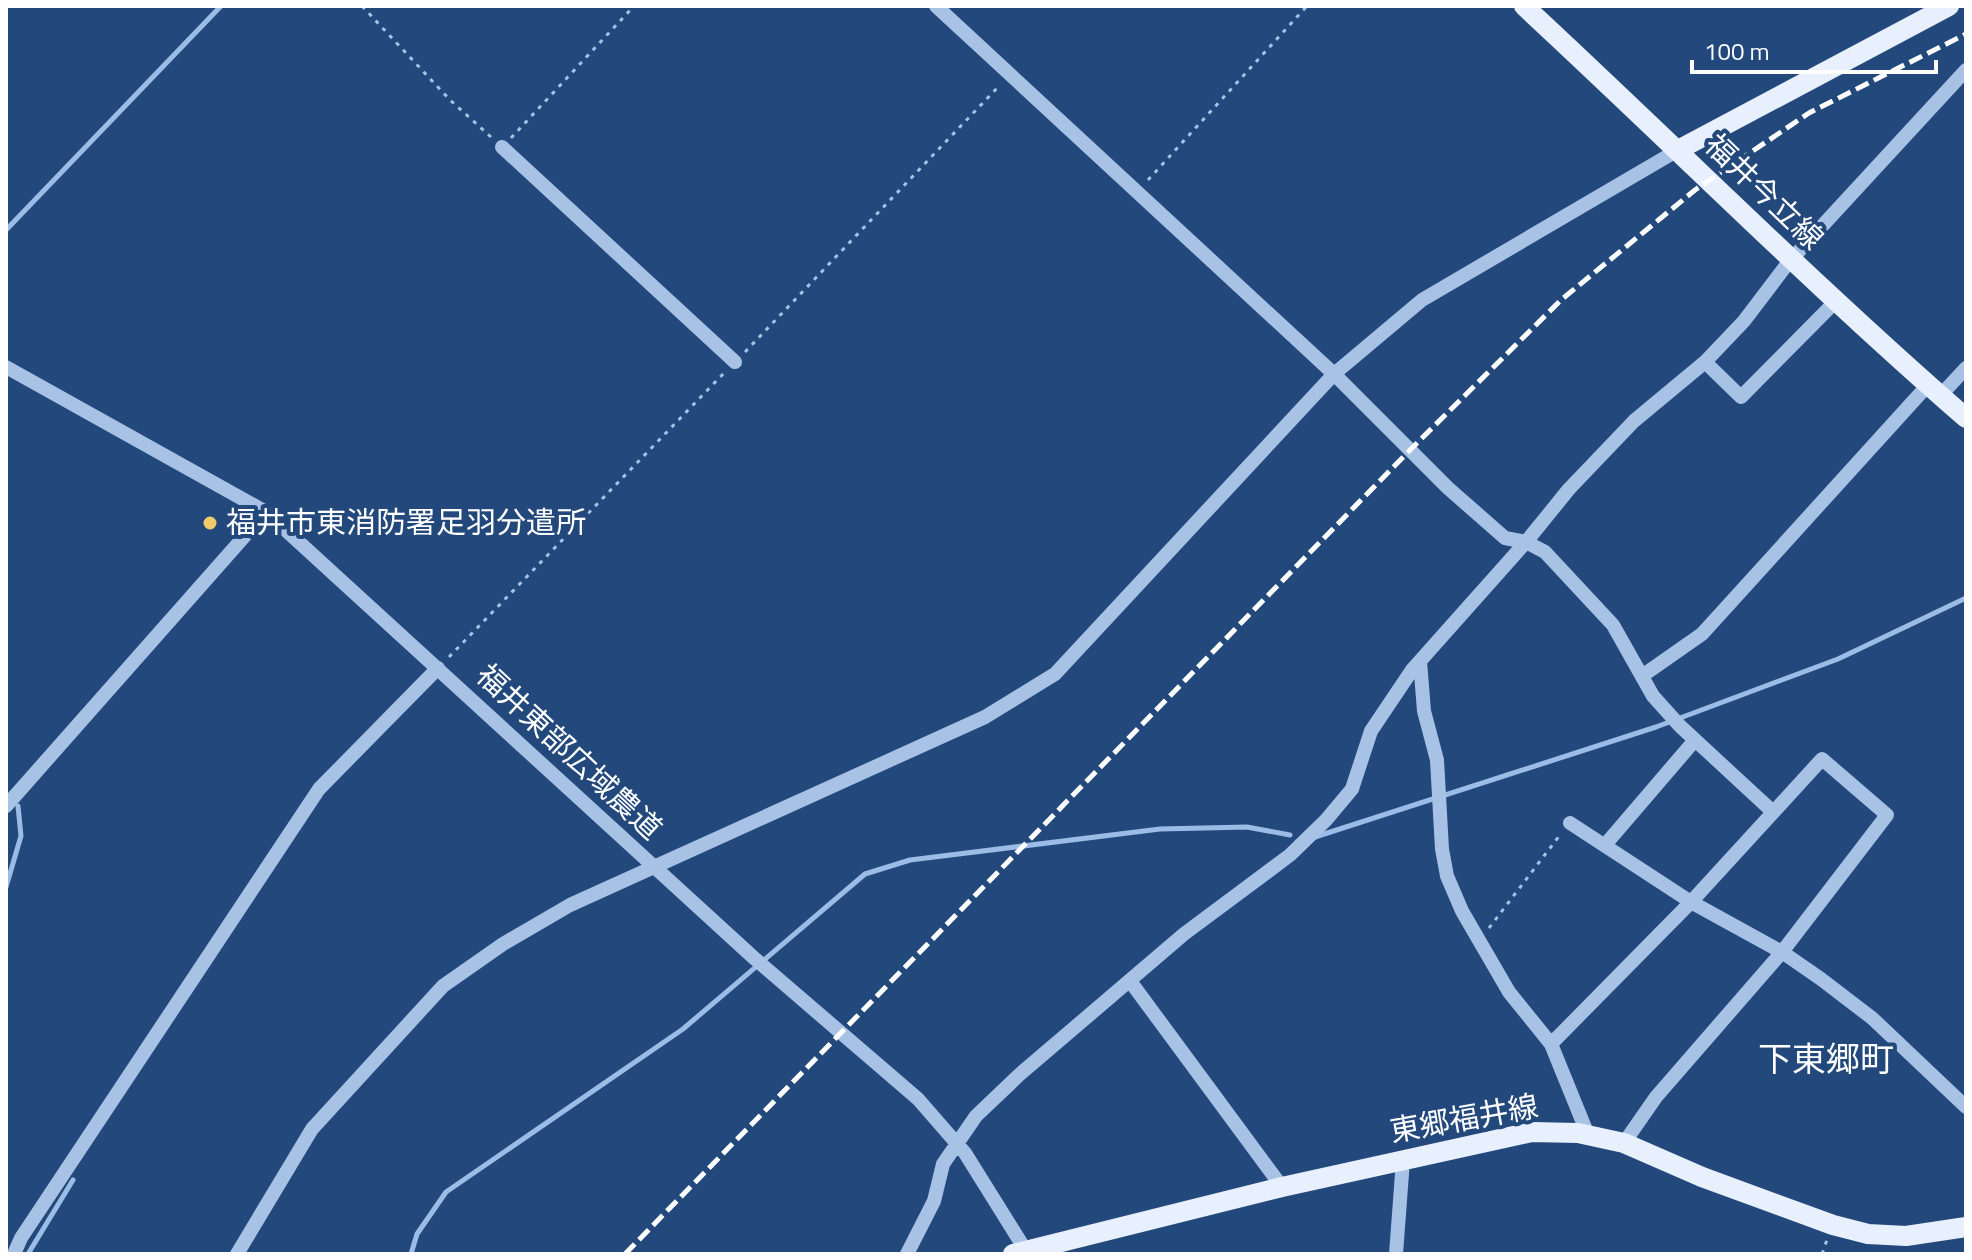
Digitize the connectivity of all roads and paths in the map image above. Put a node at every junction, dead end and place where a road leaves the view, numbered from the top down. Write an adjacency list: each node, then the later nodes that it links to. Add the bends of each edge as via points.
1 (362, 6): 8 (path)
2 (634, 6): 8 (path)
3 (936, 6): 10 (street)
4 (1307, 6): 10 (path)
5 (1524, 6): 9 (main road, 福井今立線)
6 (1949, 6): 9 (main road)
7 (1966, 70): 11 (street)
8 (502, 147): 13 (street)
9 (1678, 150): 11 (main road, 福井今立線); 17 (street, via 1422,300)
10 (1138, 191): 17 (street)
11 (1791, 260): 12 (main road, 福井今立線); 14 (street)
12 (1836, 301): 14 (street, via 1741,397); 18 (main road, 福井今立線)
13 (735, 362)
14 (1705, 362): 21 (street, via 1634,421)
15 (6, 367): 20 (street, 福井東部広域農道)
16 (1966, 368): 18 (street)
17 (1334, 374): 21 (street, via 1505,538); 30 (street, via 1055,674 985,717)
18 (1934, 390): 19 (main road, 福井今立線); 24 (street, via 1702,634)
19 (1966, 418)
20 (266, 512): 23 (street, 福井東部広域農道); 26 (street)
21 (1526, 542): 22 (street); 24 (street, via 1545,552 1613,625)
22 (1420, 661): 32 (street, via 1424,711 1437,760 1447,876); 34 (street, via 1371,731 1352,789 1326,820 1290,855)
23 (438, 668): 30 (street, 福井東部広域農道); 43 (street, via 319,789)
24 (1642, 676): 25 (street, via 1653,696)
25 (1695, 740): 27 (street); 29 (street)
26 (6, 806)
27 (1772, 811): 31 (street); 33 (street, via 1822,759 1887,815)
28 (1570, 823): 29 (street); 32 (path)
29 (1605, 845): 31 (street)
30 (655, 867): 42 (street, 福井東部広域農道, via 918,1099 965,1153); 44 (street, via 570,905 443,986 312,1129)
31 (1691, 902): 33 (street); 35 (street)
32 (1480, 940): 35 (street, via 1509,992)
33 (1782, 952): 36 (street, via 1872,1018); 38 (street, via 1656,1097)
34 (1130, 981): 40 (street); 45 (street, via 976,1116 943,1164 934,1201)
35 (1551, 1044): 37 (street)
36 (1966, 1107)
37 (1588, 1135): 38 (main road, 東郷福井線); 39 (main road, 東郷福井線, via 1532,1132)
38 (1624, 1143): 41 (main road, 東郷福井線, via 1702,1177 1868,1234 1906,1236)
39 (1403, 1160): 40 (main road, 東郷福井線); 46 (street)
40 (1282, 1187): 42 (main road, 東郷福井線)
41 (1966, 1227)
42 (1023, 1253)
43 (14, 1254)
44 (237, 1254)
45 (907, 1254)
46 (1396, 1254)

